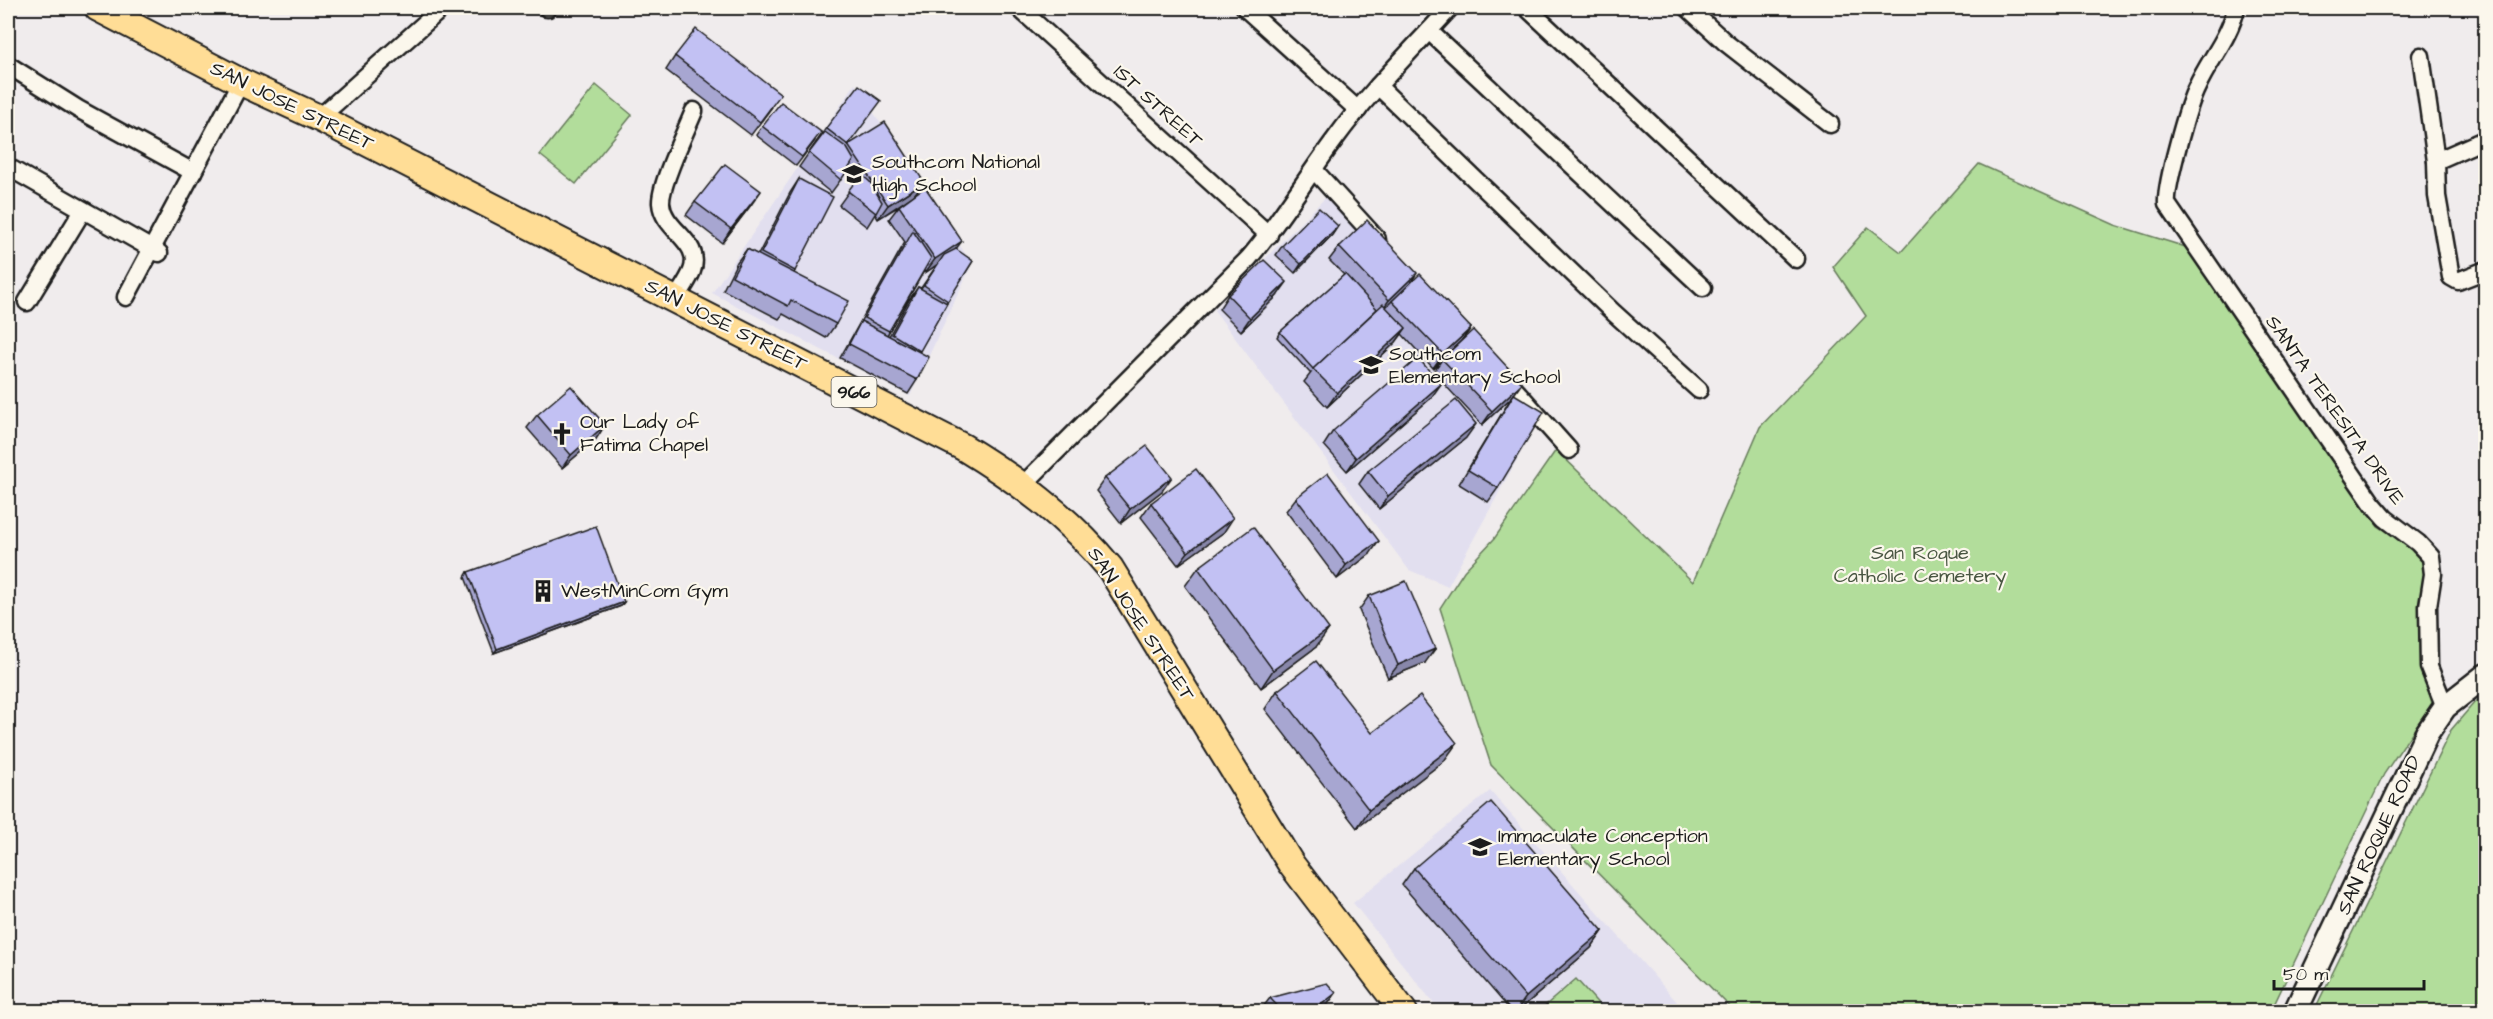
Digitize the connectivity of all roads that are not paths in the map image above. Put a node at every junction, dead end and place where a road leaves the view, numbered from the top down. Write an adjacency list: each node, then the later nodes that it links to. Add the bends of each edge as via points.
1 (98, 8): 12 (main road, SAN JOSE STREET / 966)
2 (442, 8): 16 (street)
3 (1019, 8): 24 (street, 1ST STREET)
4 (1245, 8): 14 (street)
5 (1450, 8): 9 (street)
6 (1527, 8): 27 (street)
7 (1688, 8): 17 (street, via 1726,43)
8 (2236, 8): 38 (street, SANTA TERESITA DRIVE, via 2222,44 2196,88 2166,200 2372,503 2431,557 2429,667)
9 (1429, 31): 13 (street); 29 (street)
10 (2421, 56): 19 (street)
11 (8, 65): 22 (street, via 78,109)
12 (241, 82): 16 (main road, SAN JOSE STREET / 966); 22 (street)
13 (1378, 86): 14 (street); 34 (street)
14 (1358, 110): 21 (street)
15 (694, 111): 31 (street, via 661,202 670,225 689,244 694,259)
16 (319, 118): 31 (main road, SAN JOSE STREET / 966)
17 (1830, 124)
18 (2486, 140): 19 (street)
19 (2436, 161): 28 (street, via 2437,196 2451,277 2458,281)
20 (8, 167): 23 (street)
21 (1314, 170): 24 (street); 25 (street)
22 (193, 172): 26 (street)
23 (83, 210): 26 (street); 32 (street)
24 (1269, 235): 36 (street)
25 (1385, 248)
26 (156, 251): 30 (street)
27 (1797, 259)
28 (2486, 270)
29 (1703, 288)
30 (126, 297)
31 (676, 299): 36 (main road, SAN JOSE STREET / 966, via 963,447)
32 (27, 302)
33 (1488, 360): 35 (street)
34 (1699, 390)
35 (1569, 450)
36 (1023, 485): 39 (main road, SAN JOSE STREET / 966, via 1085,538 1110,568 1291,864)
37 (2486, 675): 38 (main road, SAN ROQUE ROAD)
38 (2445, 707): 40 (main road, SAN ROQUE ROAD, via 2427,734)
39 (1404, 1011)
40 (2295, 1011)

